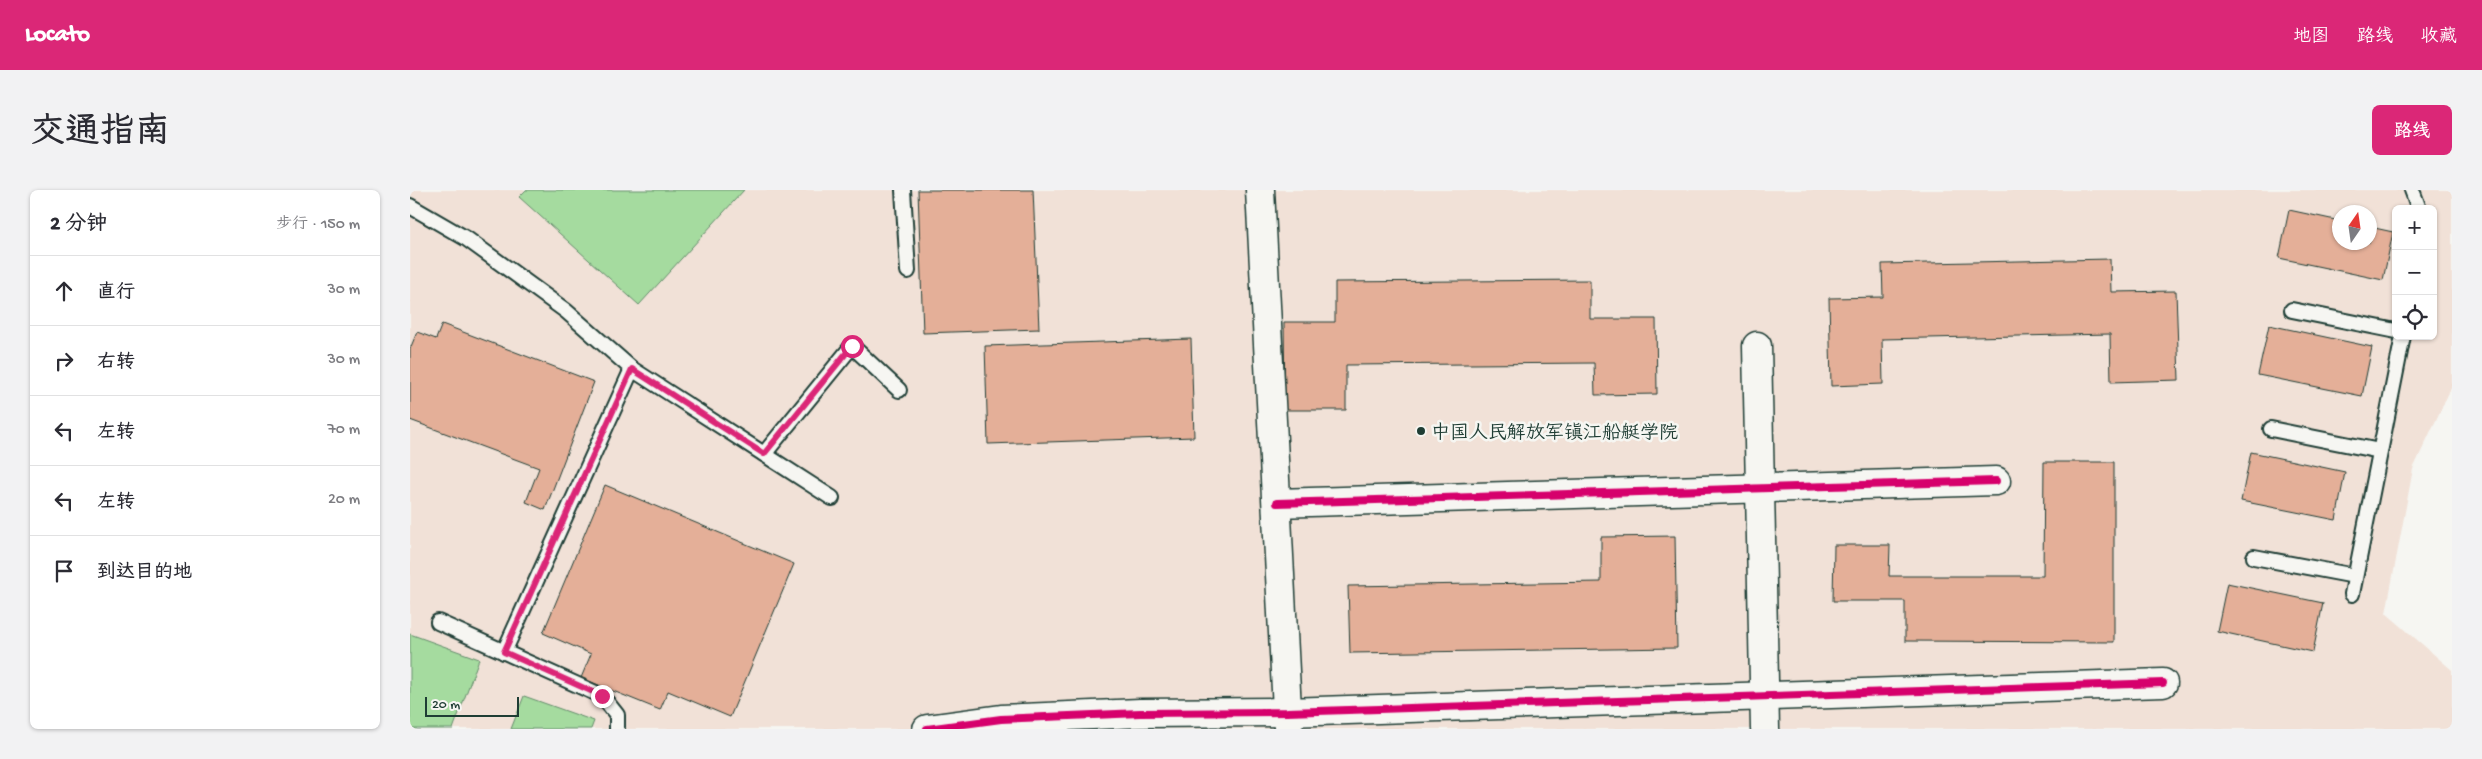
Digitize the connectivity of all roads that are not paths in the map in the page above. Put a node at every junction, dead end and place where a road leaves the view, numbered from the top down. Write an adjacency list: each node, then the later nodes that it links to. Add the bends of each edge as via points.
1 (903, 190): 6 (lane)
2 (1260, 190): 19 (street)
3 (2412, 190): 4 (lane)
4 (2417, 205)
5 (410, 206): 11 (lane, via 467,239 566,311)
6 (908, 272)
7 (2292, 310): 8 (lane)
8 (2392, 330)
9 (2402, 340): 14 (lane)
10 (1757, 346): 17 (street)
11 (632, 369): 15 (lane); 24 (lane)
12 (899, 390): 15 (lane, via 852,346)
13 (2271, 429): 14 (lane)
14 (2380, 451): 21 (lane)
15 (764, 454): 18 (lane)
16 (1996, 481): 17 (street)
17 (1760, 488): 19 (street); 26 (street)
18 (832, 498)
19 (1277, 504): 27 (street)
20 (2254, 557): 21 (lane)
21 (2355, 576): 22 (lane)
22 (2352, 594)
23 (438, 622): 24 (lane)
24 (504, 652): 28 (lane, via 602,696 616,715)
25 (2163, 683): 26 (street)
26 (1764, 696): 27 (street); 30 (street)
27 (1288, 720): 29 (street, via 1140,713 1001,719)
28 (617, 729)
29 (927, 729)
30 (1765, 729)

